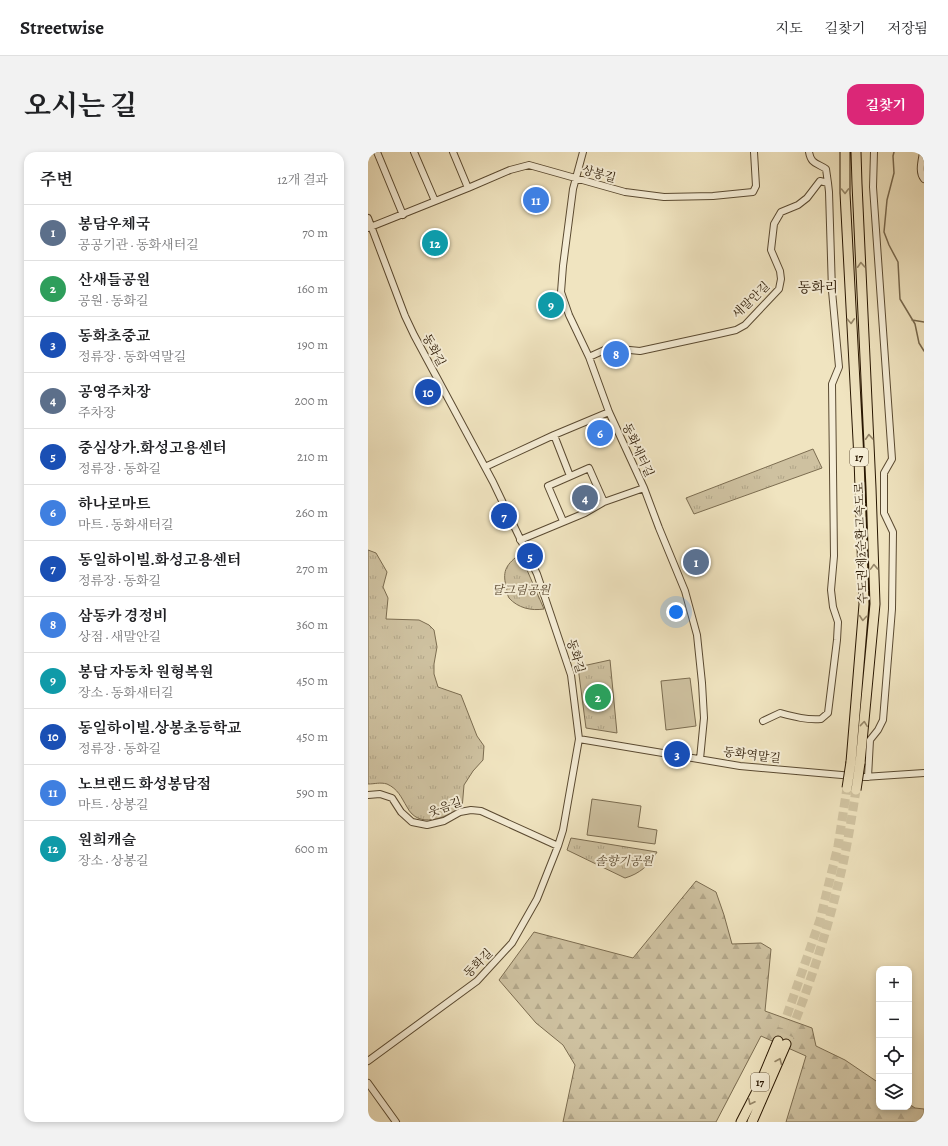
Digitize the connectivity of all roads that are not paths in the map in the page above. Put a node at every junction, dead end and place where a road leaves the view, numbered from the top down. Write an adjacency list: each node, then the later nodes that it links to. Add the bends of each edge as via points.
1 (377, 152): 18 (street)
2 (414, 152): 17 (street)
3 (453, 152): 16 (street)
4 (583, 152): 12 (street, 동화새터길)
5 (754, 152): 12 (street, 상봉길, via 756,186 753,192 742,194 664,197 626,192)
6 (809, 152): 14 (street, via 810,159 826,169)
7 (845, 152): 33 (highway, 수도권제2순환고속도로 / 17, one-way to 33, via 864,604)
8 (856, 152): 15 (highway, 수도권제2순환고속도로 / 17)
9 (860, 152): 15 (highway)
10 (874, 152): 35 (street, via 873,187 892,459 884,473 884,513 893,532 892,609 883,720 870,740)
11 (923, 152): 13 (street, via 921,172)
12 (575, 179): 16 (street, 상봉길, via 529,165 510,170); 21 (street, 동화새터길, via 561,292)
13 (924, 179)
14 (828, 183): 21 (street, 새말안길, via 820,181 798,205 780,212 774,224 771,250 782,280 779,289 745,325 736,330 640,351 609,348); 30 (street, via 832,290 839,367 832,384 834,556 831,590 838,622 838,640 828,713 821,719 803,719 780,713)
15 (857, 184): 33 (highway, 수도권제2순환고속도로 / 17, one-way to 15, via 875,604)
16 (468, 188): 17 (street, 상봉길)
17 (435, 201): 18 (street, 상봉길)
18 (403, 214): 20 (street, 상봉길)
19 (368, 218): 20 (street, 동화길)
20 (370, 228): 24 (street, 동화길, via 414,335)
21 (589, 357): 22 (street, 동화새터길)
22 (608, 412): 23 (street); 26 (street, 동화새터길)
23 (554, 435): 24 (street); 25 (street)
24 (485, 467): 29 (street, 동화길)
25 (570, 476): 27 (street, via 589,468); 28 (street, via 548,486)
26 (644, 488): 27 (street); 32 (street, 동화새터길, via 685,590 697,635 704,718)
27 (604, 502): 28 (street)
28 (563, 521): 29 (street)
29 (520, 540): 31 (street, 동화길, via 537,574 571,674)
30 (763, 721)
31 (579, 739): 32 (street, 동화역말길); 38 (street, 동화길)
32 (700, 759): 35 (street, 동화역말길, via 740,766)
33 (855, 763): 36 (highway, 수도권제2순환고속도로 / 17, bridge)
34 (924, 773): 35 (street, 동화역말길)
35 (868, 777)
36 (852, 789)
37 (368, 796): 38 (street, 웃음길, via 380,794 392,798 401,812 412,822 427,825 460,812 481,811)
38 (558, 846): 39 (street, 동화길, via 537,898 512,943 477,981)
39 (368, 1061)
40 (368, 1084): 41 (street)
41 (396, 1122)
42 (741, 1122): 43 (highway, 17, one-way to 42, via 782,1043)
43 (752, 1122)

